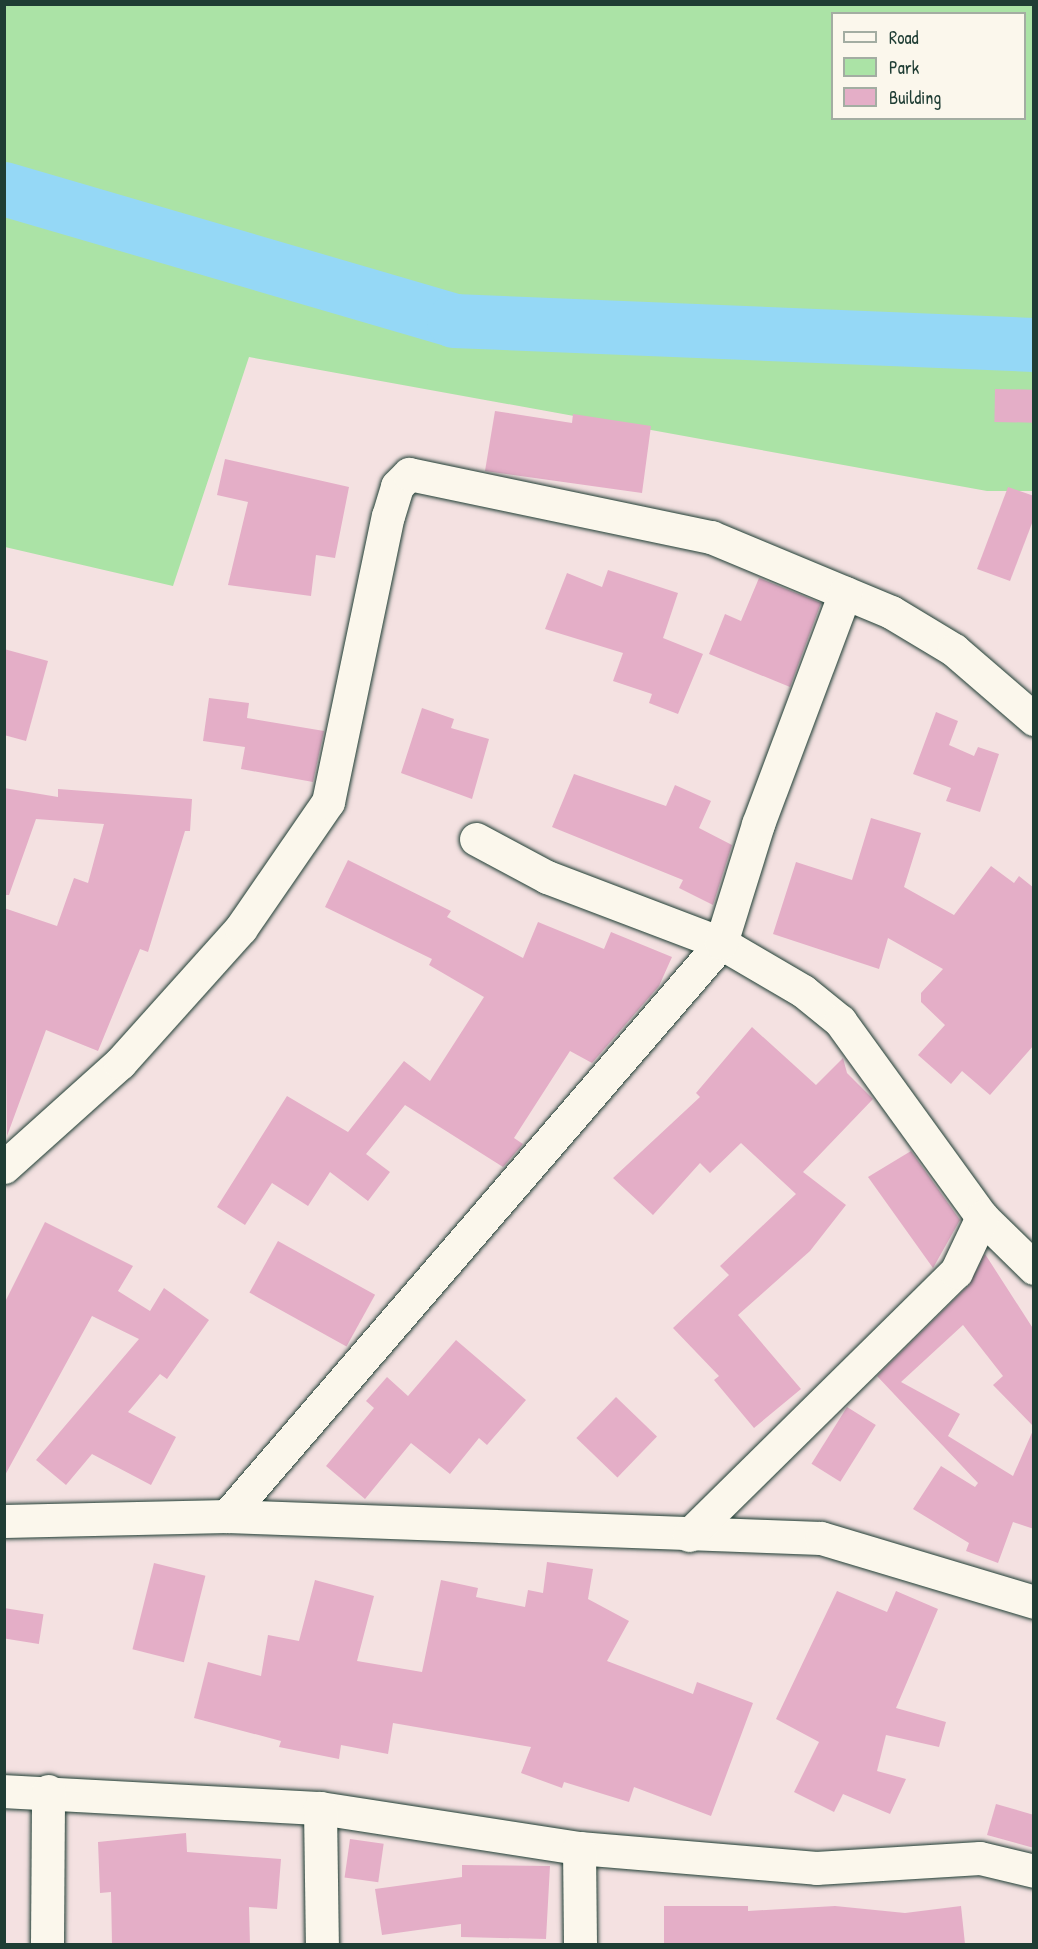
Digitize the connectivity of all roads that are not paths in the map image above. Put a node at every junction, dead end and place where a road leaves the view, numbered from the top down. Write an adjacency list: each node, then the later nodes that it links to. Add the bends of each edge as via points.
1 (845, 593): 2 (street, via 891,612 954,650); 4 (street, via 758,824); 5 (street, via 711,537 479,492 425,475 401,478 388,516 328,802 241,928 120,1063)
2 (1034, 719)
3 (476, 839): 4 (street, via 547,877)
4 (721, 943): 6 (street, via 803,991 840,1021); 8 (street)
5 (4, 1167)
6 (982, 1217): 7 (street); 10 (street, via 956,1272)
7 (1034, 1268)
8 (227, 1516): 9 (street); 10 (street)
9 (4, 1521)
10 (689, 1535): 11 (street, via 821,1538)
11 (1034, 1602)
12 (4, 1791): 13 (street)
13 (48, 1791): 14 (street); 17 (street)
14 (320, 1808): 15 (street); 18 (street)
15 (579, 1848): 16 (street, via 816,1868 980,1858); 19 (street)
16 (1034, 1871)
17 (46, 1944)
18 (322, 1944)
19 (580, 1944)

